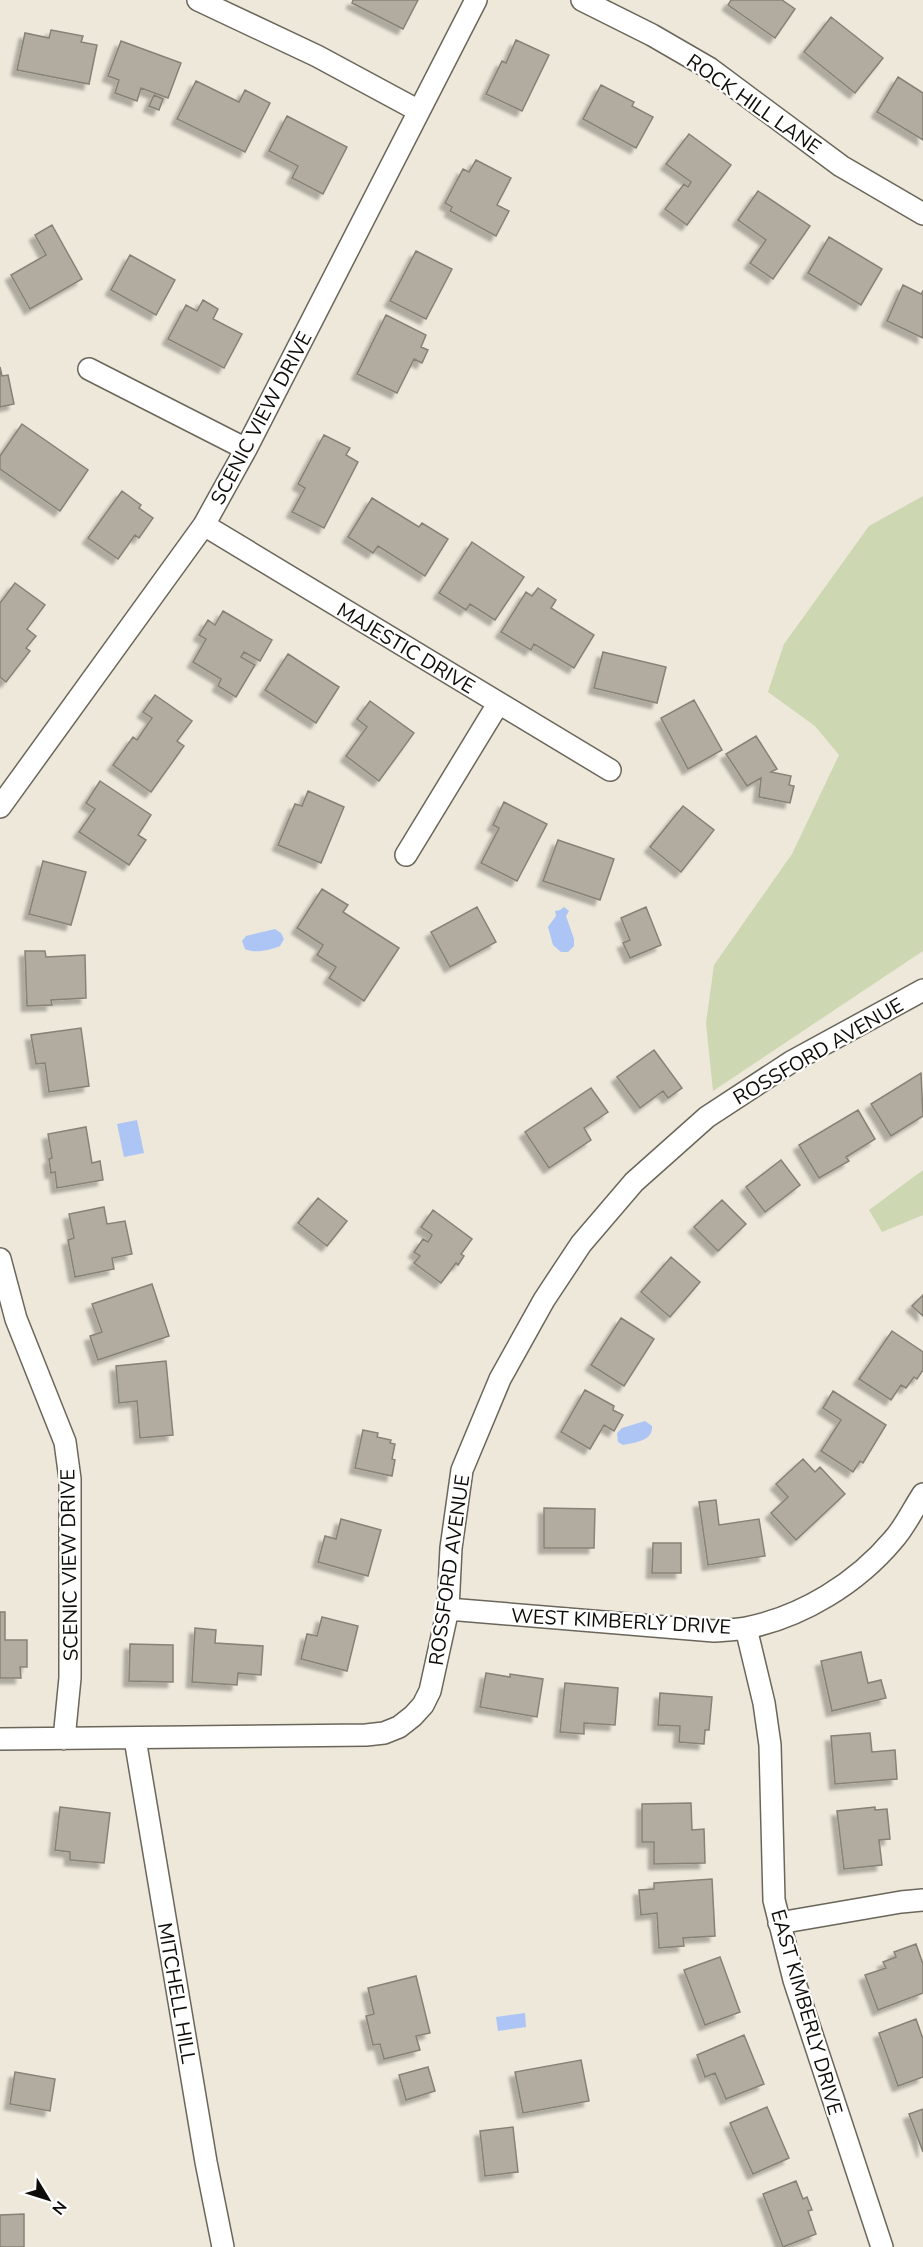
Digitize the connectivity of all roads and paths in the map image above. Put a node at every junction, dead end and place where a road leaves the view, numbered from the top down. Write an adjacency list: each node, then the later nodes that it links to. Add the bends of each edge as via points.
1 (198, 0): 4 (street, via 317,56)
2 (476, 0): 4 (street, SCENIC VIEW DRIVE)
3 (582, 0): 5 (street, ROCK HILL LANE, via 652,34 709,68 841,166)
4 (419, 111): 7 (street, SCENIC VIEW DRIVE)
5 (923, 214)
6 (89, 369): 7 (street)
7 (246, 449): 8 (street, SCENIC VIEW DRIVE)
8 (204, 525): 9 (street, MAJESTIC DRIVE); 11 (street, SCENIC VIEW DRIVE)
9 (498, 704): 10 (street, MAJESTIC DRIVE); 12 (street)
10 (610, 770)
11 (0, 807)
12 (406, 855)
13 (923, 990): 16 (street, ROSSFORD AVENUE, via 791,1062 707,1117 634,1182 581,1244 500,1379 462,1470 453,1521)
14 (0, 1259): 19 (street, SCENIC VIEW DRIVE, via 16,1319 65,1442 70,1479 70,1678)
15 (923, 1494): 17 (street, WEST KIMBERLY DRIVE, via 894,1540 864,1571 829,1596 778,1619)
16 (448, 1609): 17 (street, WEST KIMBERLY DRIVE, via 705,1630); 20 (street, ROSSFORD AVENUE, via 430,1690 423,1705 399,1727 384,1733 320,1737)
17 (746, 1628): 22 (street, EAST KIMBERLY DRIVE, via 770,1745 774,1900)
18 (0, 1739): 19 (street, ROSSFORD AVENUE)
19 (64, 1739): 20 (street, ROSSFORD AVENUE)
20 (135, 1739): 23 (street, MITCHELL HILL)
21 (923, 1900): 22 (street)
22 (779, 1923): 24 (street, EAST KIMBERLY DRIVE)
23 (223, 2247)
24 (882, 2247)

